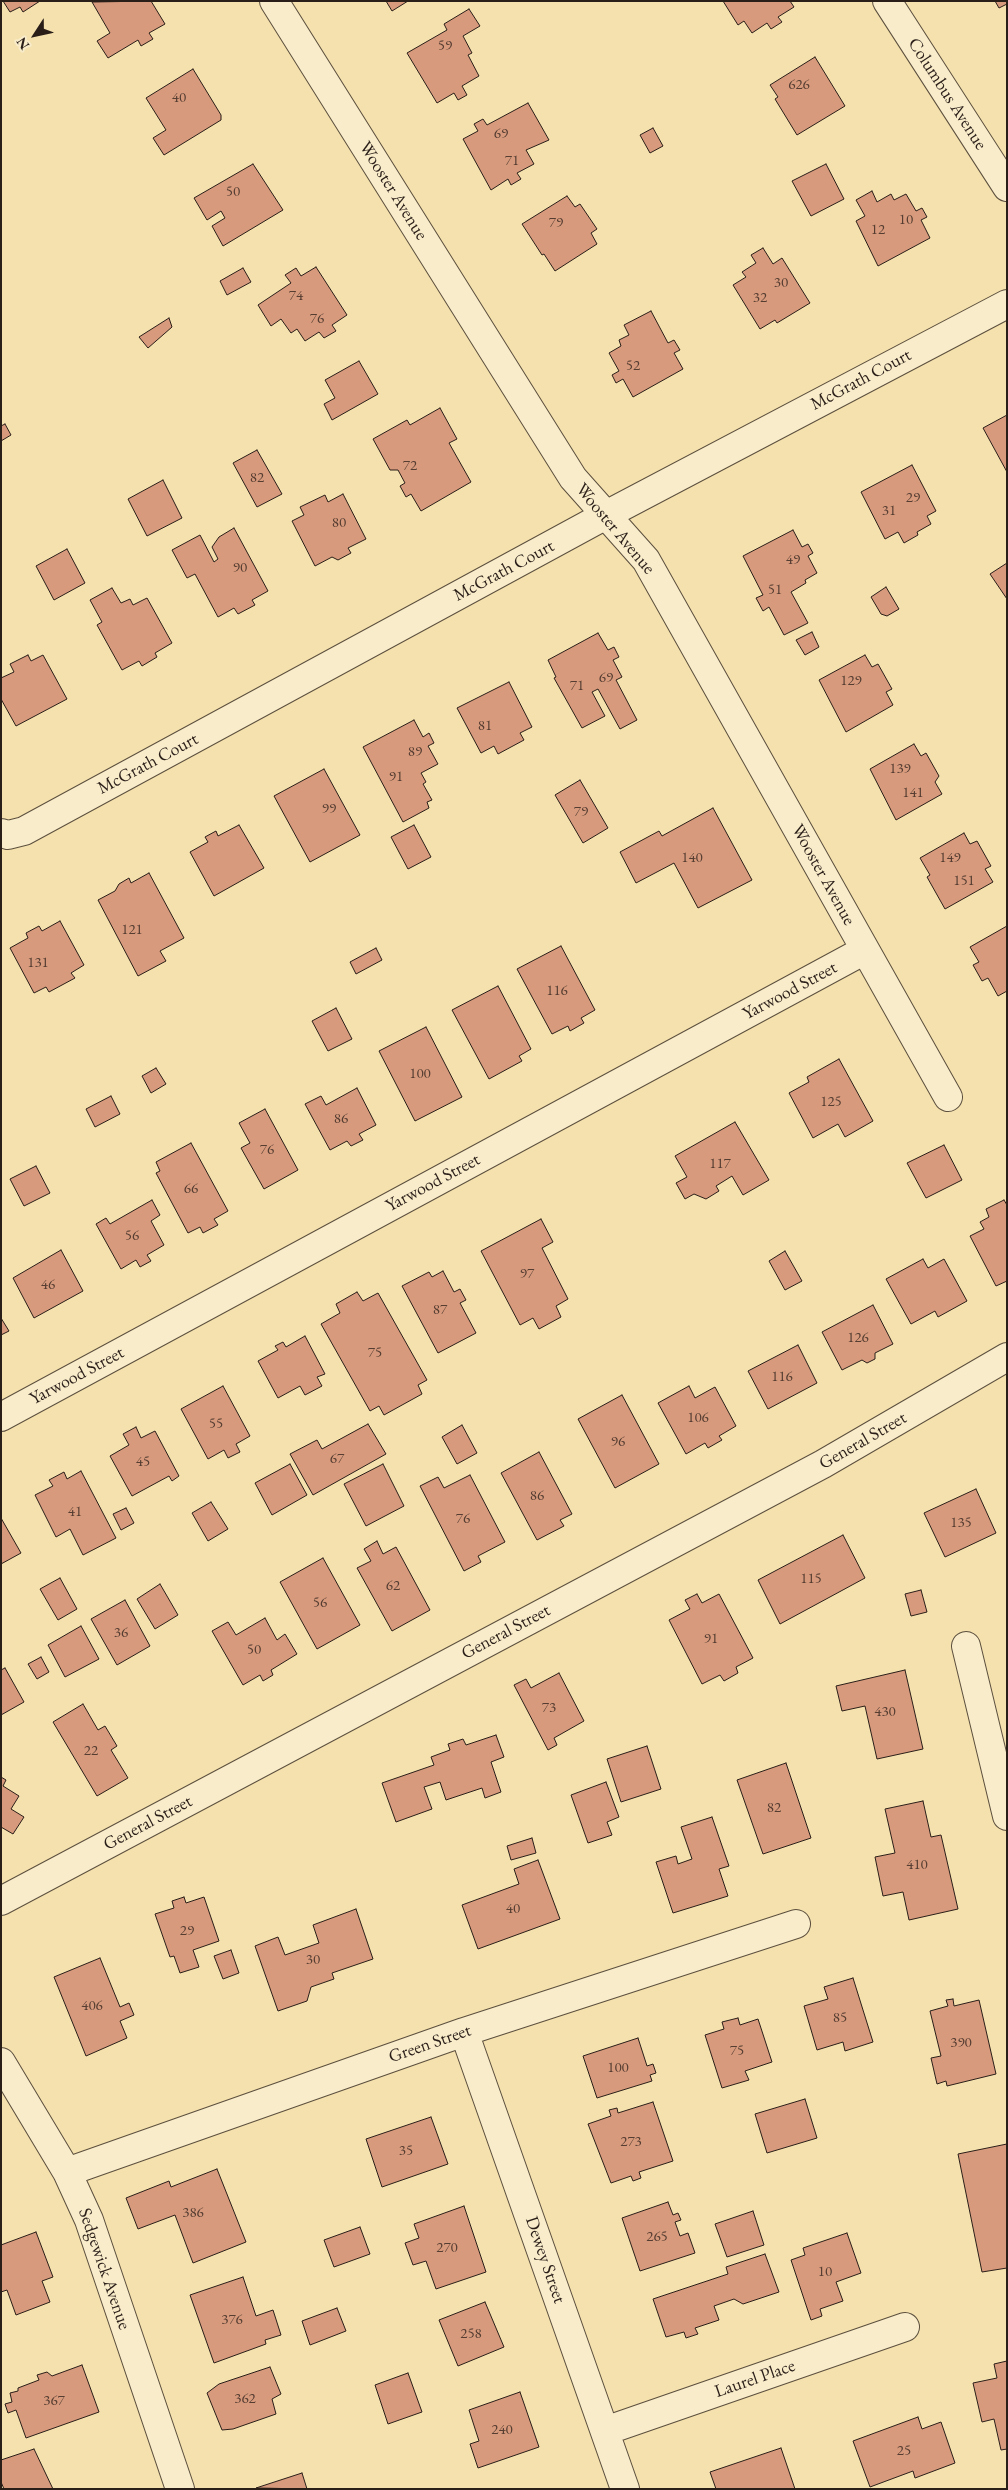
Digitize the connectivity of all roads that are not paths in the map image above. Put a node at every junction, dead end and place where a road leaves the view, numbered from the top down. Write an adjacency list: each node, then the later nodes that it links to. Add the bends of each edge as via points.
1 (274, 1): 5 (street, Wooster Avenue, via 573,478)
2 (887, 1): 3 (street, Columbus Avenue)
3 (1007, 187)
4 (1007, 304): 5 (street, McGrath Court)
5 (606, 515): 6 (street, McGrath Court, via 24,831); 7 (street, Wooster Avenue, via 646,560)
6 (1, 834)
7 (866, 950): 8 (street, Wooster Avenue); 10 (street, Yarwood Street)
8 (948, 1097)
9 (1007, 1357): 13 (street, General Street, via 823,1464)
10 (1, 1417)
11 (966, 1646): 12 (street)
12 (1007, 1816)
13 (1, 1901)
14 (796, 1924): 15 (street, Green Street)
15 (464, 2032): 17 (street, Green Street); 19 (street, Dewey Street)
16 (1, 2062): 17 (street, Sedgewick Avenue)
17 (67, 2172): 20 (street, Sedgewick Avenue, via 88,2220)
18 (905, 2327): 19 (street, Laurel Place)
19 (605, 2431): 21 (street, Dewey Street)
20 (180, 2489)
21 (625, 2489)

